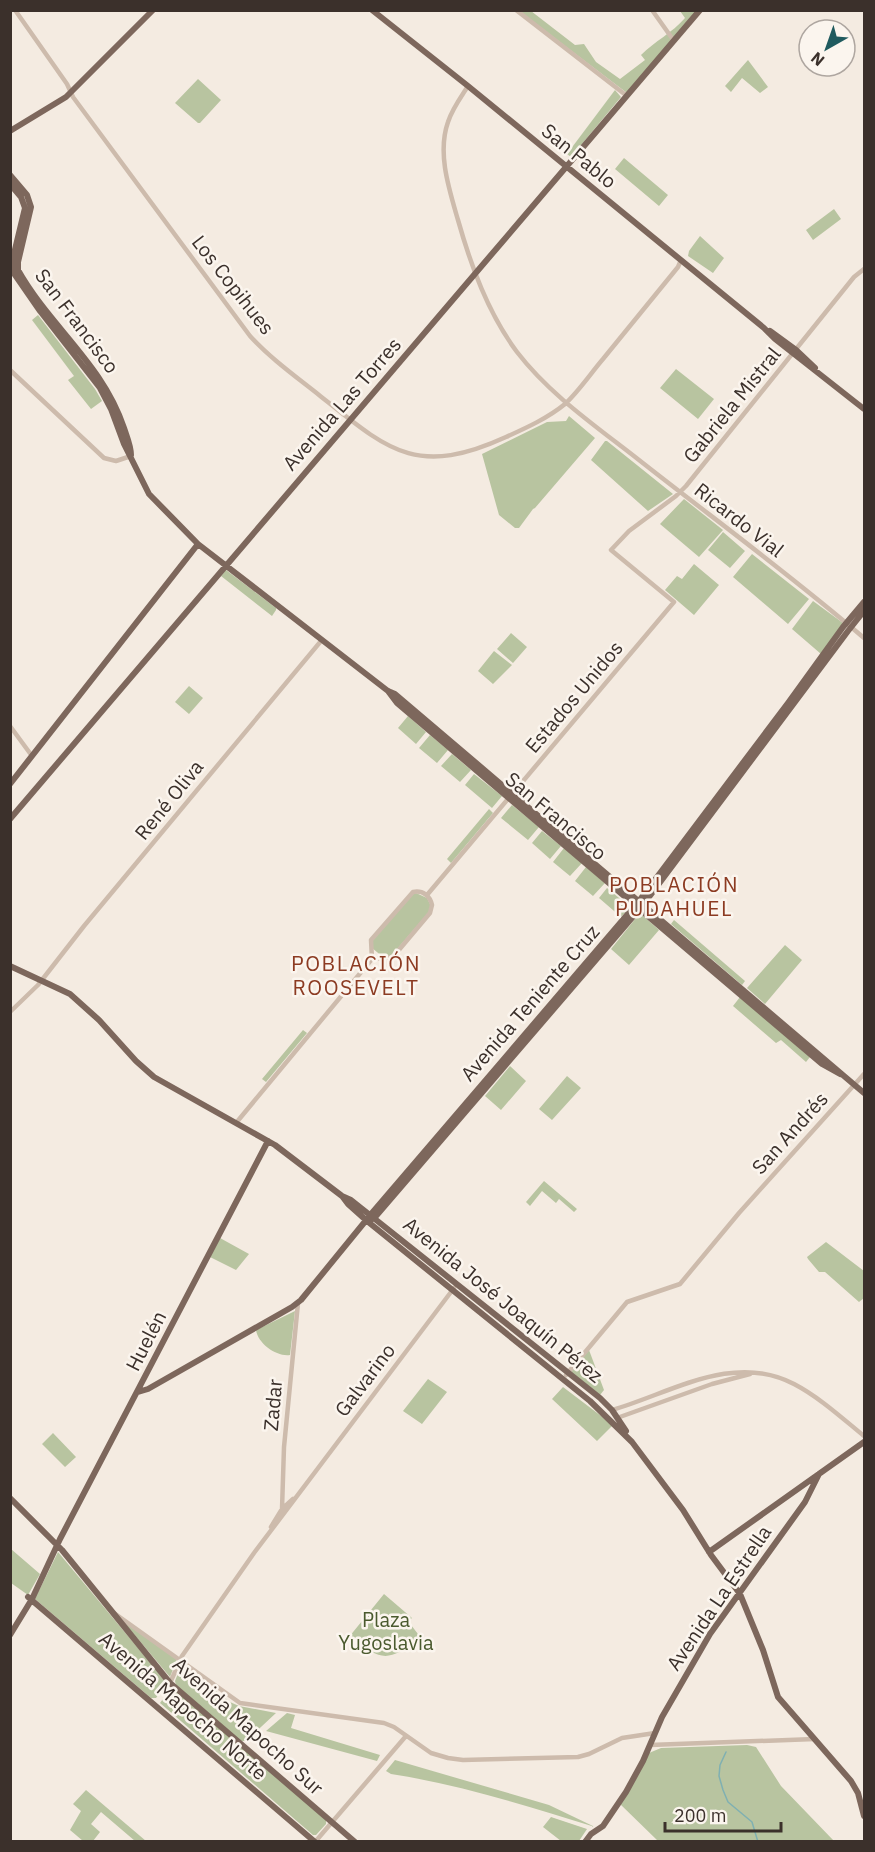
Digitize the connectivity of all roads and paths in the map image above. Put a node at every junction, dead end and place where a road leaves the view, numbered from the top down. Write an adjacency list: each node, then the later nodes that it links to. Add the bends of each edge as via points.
1 (15, 10): 9 (street, Los Copihues)
2 (153, 10): 9 (main road)
3 (372, 10): 8 (main road, San Pablo)
4 (516, 10): 10 (street)
5 (652, 10): 7 (street)
6 (700, 10): 7 (main road, Avenida Las Torres)
7 (674, 41): 10 (main road, Avenida Las Torres)
8 (468, 86): 12 (main road, San Pablo); 17 (street, Ricardo Vial, via 448,119 444,150 452,201)
9 (71, 92): 11 (main road); 22 (street, Los Copihues, via 250,336)
10 (627, 96): 12 (main road, Avenida Las Torres)
11 (10, 131)
12 (567, 167): 15 (main road, San Pablo); 17 (main road, Avenida Las Torres)
13 (10, 175): 23 (main road, San Francisco, via 27,195 31,207 18,270 109,391)
14 (10, 184): 23 (main road, San Francisco, via 21,197 25,212 13,272 95,380)
15 (681, 260): 18 (main road, San Pablo); 20 (street, Los Copihues)
16 (864, 269): 18 (street, Gabriela Mistral)
17 (475, 273): 20 (street, Ricardo Vial, via 512,344 535,373); 22 (main road, Avenida Las Torres)
18 (794, 352): 21 (main road, San Pablo); 24 (street, Gabriela Mistral)
19 (10, 370): 23 (street, via 104,458 116,461)
20 (567, 402): 22 (street, Los Copihues, via 510,435 477,449 449,455 400,452); 24 (street, Ricardo Vial)
21 (864, 409)
22 (350, 420): 26 (main road, Avenida Las Torres)
23 (131, 456): 25 (main road, San Francisco, via 149,494)
24 (680, 492): 27 (street, Gabriela Mistral, via 611,550); 30 (street, Ricardo Vial)
25 (198, 544): 26 (main road, San Francisco); 34 (main road)
26 (225, 567): 32 (main road, San Francisco); 37 (main road, Avenida Las Torres)
27 (674, 602): 36 (street, Estados Unidos)
28 (864, 602): 30 (main road, Avenida Teniente Cruz)
29 (864, 611): 30 (main road, Avenida Teniente Cruz)
30 (849, 625): 31 (street, Ricardo Vial); 39 (main road, Avenida Teniente Cruz)
31 (864, 638)
32 (321, 641): 36 (main road, San Francisco, via 395,694); 44 (street, René Oliva)
33 (10, 726): 34 (street)
34 (32, 756): 35 (main road)
35 (10, 784)
36 (510, 795): 38 (street, Estados Unidos); 39 (main road, San Francisco)
37 (10, 819)
38 (427, 895): 40 (street, via 417,891 409,895 371,939); 41 (street, via 431,911 394,956)
39 (639, 905): 47 (main road, San Francisco, via 822,1064); 51 (main road, Avenida Teniente Cruz)
40 (371, 949): 41 (street); 42 (street)
41 (381, 958): 42 (street)
42 (372, 959): 49 (street)
43 (10, 966): 44 (main road, Avenida José Joaquín Pérez)
44 (42, 980): 45 (street, René Oliva); 49 (main road, Avenida José Joaquín Pérez, via 85,1006 154,1077)
45 (10, 1012)
46 (864, 1074): 47 (street, San Andrés)
47 (854, 1084): 48 (main road, San Francisco); 57 (street, San Andrés, via 680,1284 627,1302)
48 (864, 1093)
49 (236, 1123): 50 (main road, Avenida José Joaquín Pérez)
50 (268, 1141): 51 (main road, Avenida José Joaquín Pérez); 60 (main road, Huelén)
51 (371, 1218): 52 (main road, Avenida José Joaquín Pérez); 53 (main road, Avenida José Joaquín Pérez); 54 (main road, Avenida Teniente Cruz)
52 (458, 1283): 53 (street, Galvarino); 55 (main road, Avenida José Joaquín Pérez)
53 (453, 1290): 56 (main road, Avenida José Joaquín Pérez); 69 (street, Galvarino)
54 (298, 1303): 60 (main road, Avenida Teniente Cruz); 71 (street, Zadar)
55 (513, 1328): 56 (main road); 57 (main road, Avenida José Joaquín Pérez)
56 (507, 1335): 59 (main road, Avenida José Joaquín Pérez)
57 (568, 1372): 59 (street); 63 (main road, Avenida José Joaquín Pérez)
58 (753, 1374): 63 (street, via 739,1371 714,1375); 64 (street, via 712,1384); 65 (street, via 780,1378 798,1386)
59 (563, 1380): 62 (main road, Avenida José Joaquín Pérez)
60 (144, 1387): 61 (main road, Avenida Teniente Cruz)
61 (138, 1392): 76 (main road, Huelén)
62 (591, 1402): 64 (main road); 66 (main road, Avenida José Joaquín Pérez)
63 (612, 1410): 64 (main road, Avenida José Joaquín Pérez)
64 (617, 1418): 66 (main road, Avenida José Joaquín Pérez)
65 (864, 1436)
66 (632, 1442): 77 (main road, Avenida José Joaquín Pérez)
67 (864, 1442): 68 (main road, Avenida La Estrella)
68 (819, 1474): 77 (main road, Avenida La Estrella); 78 (main road, Avenida La Estrella, via 805,1502)
69 (297, 1495): 72 (street, Galvarino); 75 (street, Galvarino)
70 (10, 1497): 76 (main road, Avenida Mapocho Sur)
71 (281, 1500): 72 (street); 73 (street); 74 (street, Zadar)
72 (291, 1501): 74 (street, Galvarino)
73 (275, 1506)
74 (282, 1509): 75 (street, Galvarino)
75 (268, 1535): 82 (street, Galvarino)
76 (58, 1545): 79 (main road, Huelén); 80 (main road, Avenida Mapocho Sur)
77 (709, 1552): 78 (main road, Avenida José Joaquín Pérez)
78 (740, 1594): 85 (main road, Avenida La Estrella, via 710,1634); 86 (main road, Avenida José Joaquín Pérez, via 778,1697)
79 (30, 1598): 81 (main road, Huelén); 89 (main road, Avenida Mapocho Norte)
80 (113, 1612): 82 (street); 83 (main road, Avenida Mapocho Sur)
81 (10, 1635)
82 (179, 1660): 83 (street, Galvarino); 84 (street, via 242,1704 379,1722)
83 (170, 1683): 88 (main road, Avenida Mapocho Sur)
84 (406, 1736): 85 (street, via 430,1753 463,1760 578,1757 618,1739); 88 (street)
85 (652, 1739): 86 (street, via 658,1744); 91 (main road, Avenida La Estrella, via 628,1788 603,1826)
86 (815, 1739): 87 (main road, Avenida José Joaquín Pérez, via 851,1781)
87 (864, 1816)
88 (332, 1822): 89 (street); 90 (main road, Avenida Mapocho Sur)
89 (315, 1842)
90 (355, 1842)
91 (587, 1842)

